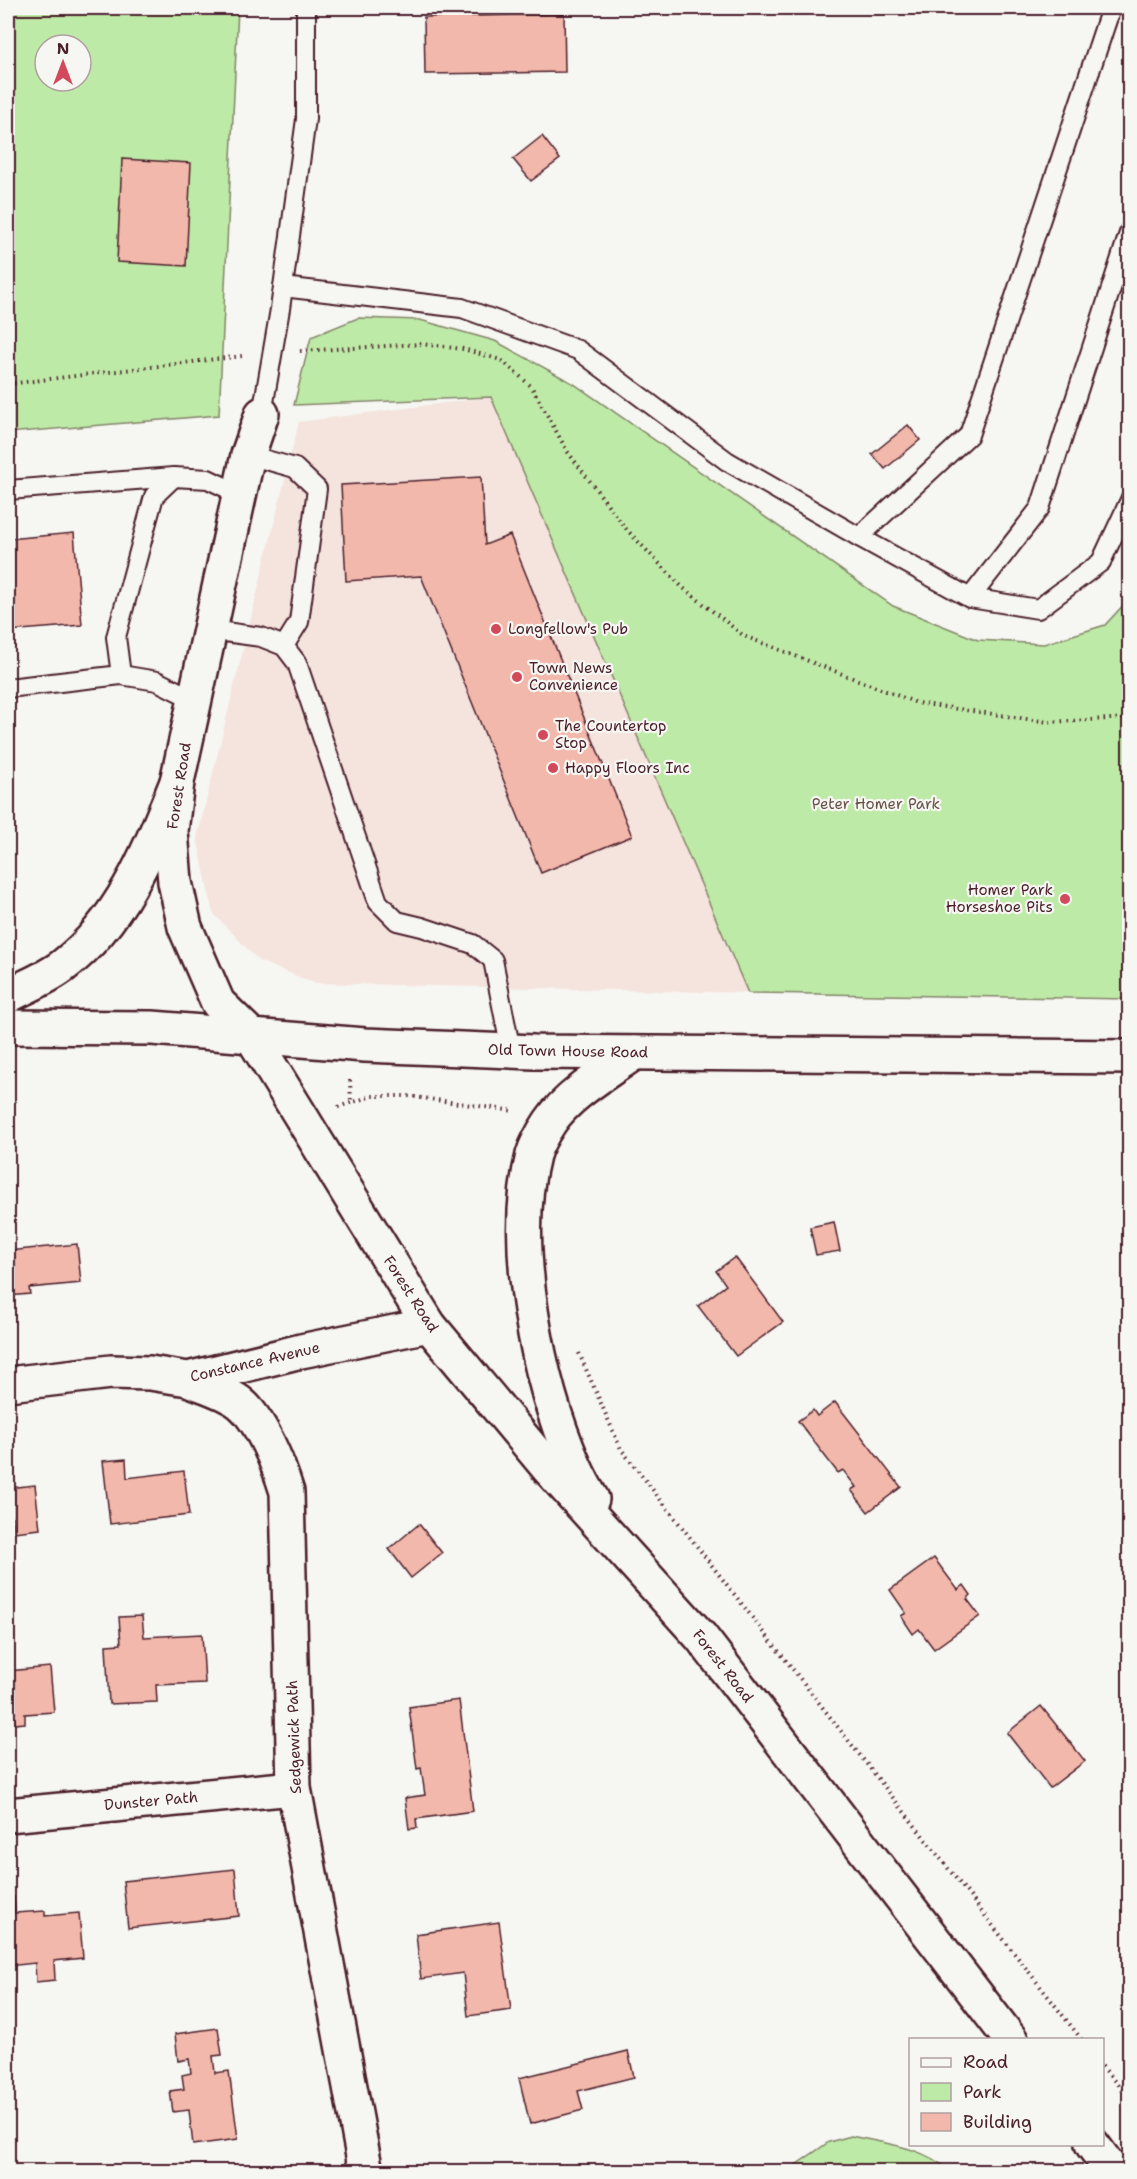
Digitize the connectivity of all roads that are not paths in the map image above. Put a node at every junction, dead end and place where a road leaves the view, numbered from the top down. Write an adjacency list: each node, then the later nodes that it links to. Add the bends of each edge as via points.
1 (306, 8): 4 (lane, via 306,119)
2 (1111, 8): 11 (lane, via 969,435)
3 (1130, 230): 12 (lane, via 1040,508)
4 (283, 287): 5 (lane); 11 (lane, via 462,308 578,350 727,461)
5 (262, 414): 6 (main road, Forest Road)
6 (248, 455): 9 (main road, Forest Road); 14 (lane, via 295,468 317,489 299,622)
7 (174, 477): 8 (lane); 9 (lane, via 207,479); 15 (lane, via 154,496 116,637)
8 (8, 490)
9 (239, 494): 13 (main road, Forest Road)
10 (1130, 500): 12 (lane, via 1101,562 1038,609)
11 (859, 537): 12 (lane)
12 (970, 598)
13 (210, 630): 14 (lane); 17 (main road, Forest Road)
14 (284, 646): 22 (lane, via 297,663 378,902 397,921 473,944 494,960)
15 (121, 675): 16 (lane); 17 (lane, via 157,681)
16 (8, 688)
17 (195, 700): 18 (main road, Forest Road)
18 (177, 782): 19 (main road, via 151,847 97,936 63,966); 21 (main road, Forest Road, via 171,831 175,882 185,927 218,1003)
19 (8, 996)
20 (8, 1027): 21 (main road, Old Town House Road, via 152,1028)
21 (251, 1035): 22 (main road, Old Town House Road); 25 (main road, Forest Road)
22 (511, 1051): 23 (main road, Old Town House Road)
23 (634, 1053): 24 (main road, Old Town House Road); 28 (main road, via 573,1098 550,1121 533,1153 526,1201 526,1258 539,1350 575,1468)
24 (1130, 1057)
25 (429, 1325): 26 (main road, Constance Avenue); 28 (main road, Forest Road)
26 (188, 1379): 27 (main road, Constance Avenue, via 111,1372); 29 (main road, Sedgewick Path, via 241,1403 277,1459 287,1492)
27 (8, 1384)
28 (614, 1541): 31 (main road, Forest Road, via 701,1637)
29 (294, 1788): 30 (main road, Dunster Path); 33 (main road, Sedgewick Path)
30 (8, 1815)
31 (1009, 2038)
32 (1093, 2146): 34 (main road)
33 (366, 2172)
34 (1113, 2172)

